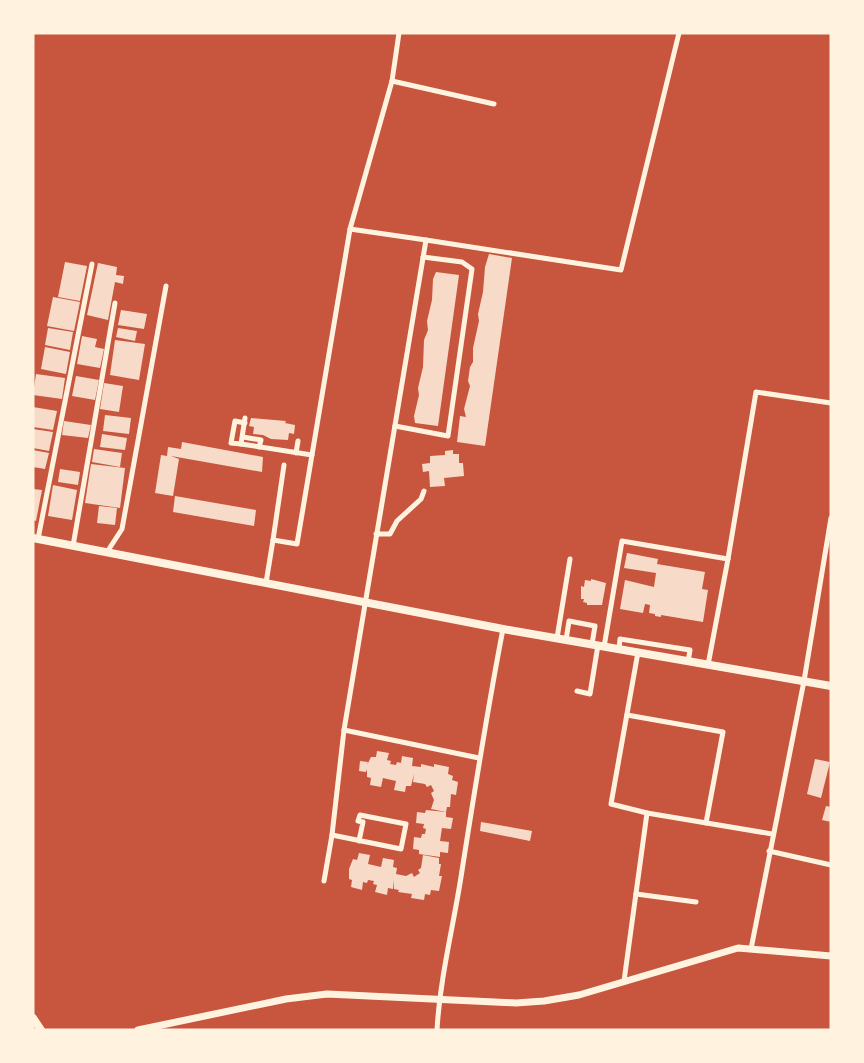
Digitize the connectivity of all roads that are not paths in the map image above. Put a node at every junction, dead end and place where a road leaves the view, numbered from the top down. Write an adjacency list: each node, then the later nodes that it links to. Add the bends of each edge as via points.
1 (399, 33): 3 (street)
2 (679, 33): 6 (street, via 621,270)
3 (392, 81): 4 (street); 5 (street)
4 (494, 104)
5 (350, 229): 6 (street); 18 (street)
6 (426, 240): 7 (street)
7 (423, 257): 12 (street); 12 (street, via 462,262 472,269 448,436)
8 (92, 264): 23 (street)
9 (166, 286): 26 (street, via 122,528)
10 (115, 303): 25 (street)
11 (831, 403): 29 (street, via 756,392)
12 (395, 426): 22 (street)
13 (243, 437): 15 (street); 15 (street, via 245,420 235,421 231,443); 16 (street, via 261,440)
14 (298, 441): 17 (street)
15 (242, 444): 16 (street)
16 (259, 447): 17 (street)
17 (296, 453): 18 (street)
18 (312, 455): 24 (street, via 297,544)
19 (284, 465): 24 (street)
20 (423, 491): 22 (street, via 421,499 396,520 390,534)
21 (831, 518): 27 (street)
22 (376, 534): 32 (street)
23 (35, 538): 25 (main road)
24 (273, 540): 31 (street)
25 (73, 546): 26 (main road)
26 (107, 552): 31 (main road)
27 (824, 558): 30 (street); 41 (street)
28 (570, 559): 34 (street)
29 (728, 559): 36 (street, via 622,541); 40 (street)
30 (831, 559)
31 (266, 583): 32 (main road)
32 (366, 602): 33 (main road); 45 (street)
33 (503, 629): 34 (main road); 46 (street)
34 (556, 638): 35 (main road)
35 (566, 640): 36 (main road); 36 (street, via 569,621 595,626)
36 (598, 645): 37 (main road); 43 (street, via 590,694)
37 (619, 649): 38 (main road); 39 (street, via 620,639 690,650)
38 (638, 652): 39 (main road); 44 (street)
39 (688, 662): 40 (main road)
40 (708, 665): 41 (main road)
41 (804, 681): 42 (main road); 49 (street)
42 (831, 686)
43 (577, 692)
44 (627, 715): 47 (street, via 611,804); 48 (street, via 723,732)
45 (344, 730): 46 (street); 50 (street)
46 (479, 758): 60 (street)
47 (647, 813): 48 (street); 55 (street)
48 (706, 823): 49 (street)
49 (772, 834): 52 (street)
50 (332, 835): 51 (street); 54 (street)
51 (359, 841): 51 (street, via 401,849 406,824 360,815 358,821 363,822)
52 (769, 852): 53 (street); 57 (street)
53 (831, 865)
54 (324, 881)
55 (636, 894): 56 (street); 59 (street)
56 (696, 902)
57 (751, 949): 58 (street); 59 (street, via 738,948)
58 (831, 956)
59 (624, 981): 60 (street, via 544,1001)
60 (439, 999): 63 (street, via 327,994); 64 (street)
61 (33, 1018): 62 (main road)
62 (41, 1030)
63 (138, 1030)
64 (437, 1030)

